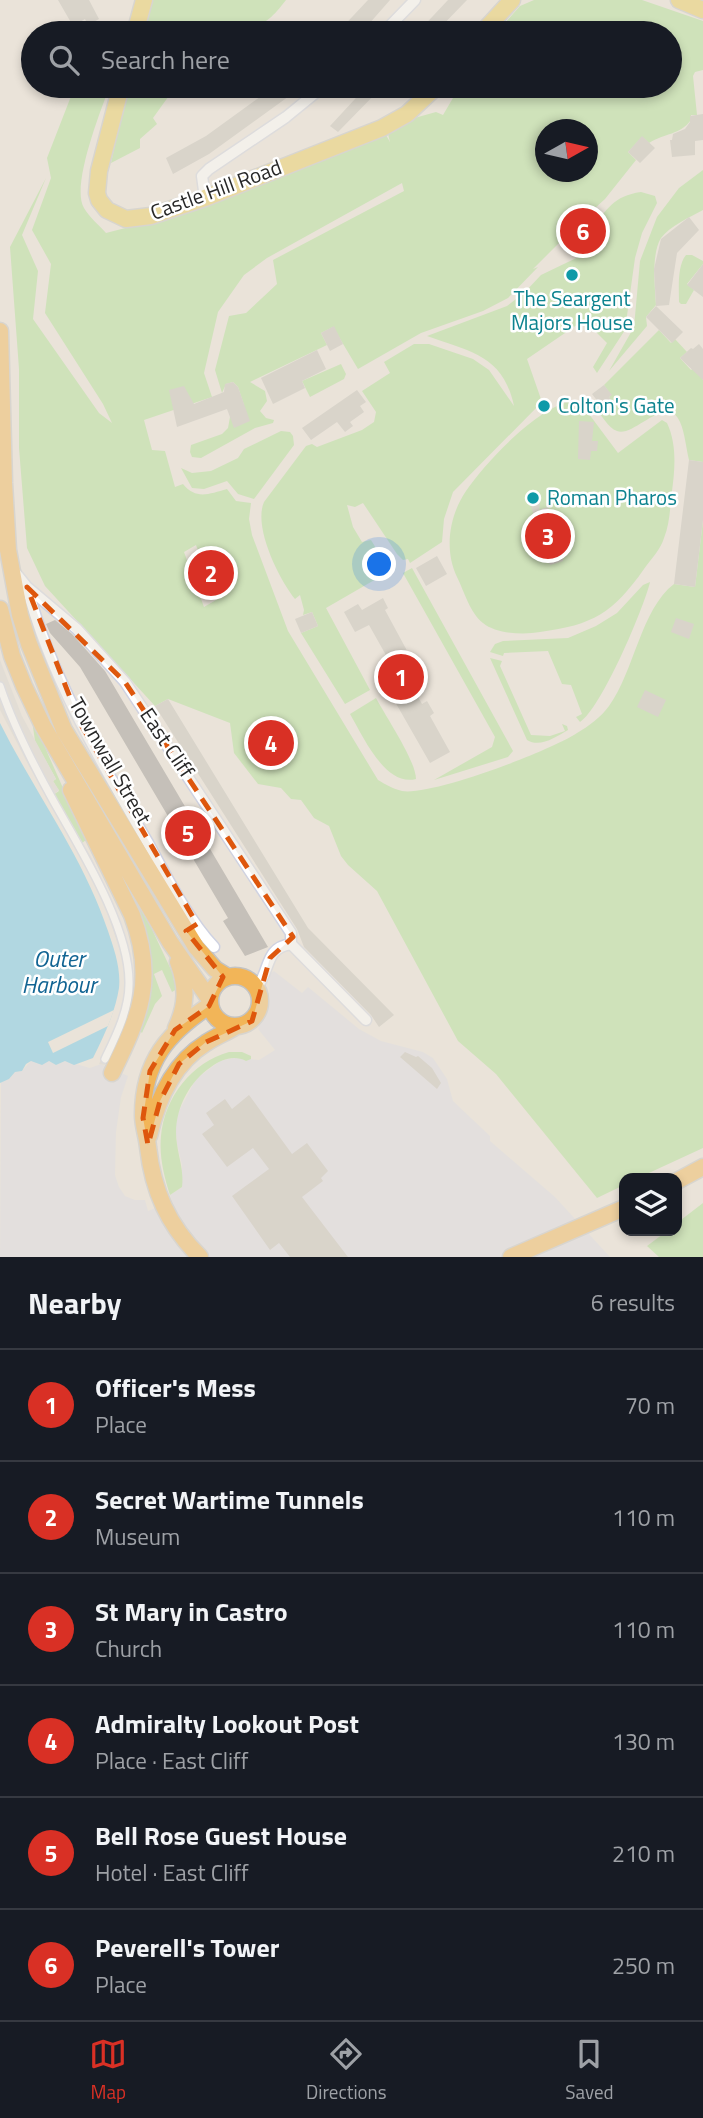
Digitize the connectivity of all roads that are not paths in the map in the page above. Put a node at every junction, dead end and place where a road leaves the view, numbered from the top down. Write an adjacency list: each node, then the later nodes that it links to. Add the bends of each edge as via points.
1 (144, 0): 6 (main road)
2 (415, 0): 7 (street)
3 (512, 0): 8 (main road)
4 (679, 0): 5 (main road)
5 (703, 10)
6 (138, 21)
7 (395, 21)
8 (493, 21)
9 (118, 98): 12 (main road, Castle Hill Road, via 96,184 107,210 126,219 151,216)
10 (309, 98): 12 (street, via 209,169 202,176)
11 (424, 98): 12 (main road, Castle Hill Road, via 382,128)
12 (205, 198)
13 (0, 331): 14 (highway, Townwall Street)
14 (10, 564): 15 (street, East Cliff); 19 (highway, Townwall Street, via 29,644 64,730)
15 (27, 587): 19 (street, via 35,619 80,723); 22 (street, East Cliff, via 77,629 125,682 291,933)
16 (0, 609): 18 (highway, Townwall Street, via 12,656)
17 (0, 686): 30 (street, via 53,801 100,886 129,968 127,998)
18 (43, 726): 21 (highway, Townwall Street); 30 (highway, via 132,915 144,956 137,1018)
19 (164, 884): 20 (highway, Townwall Street)
20 (192, 928): 23 (street); 24 (highway, Townwall Street, via 206,959)
21 (170, 942): 26 (highway, Townwall Street); 29 (highway, via 183,976 185,997)
22 (291, 944): 25 (street, via 276,948); 27 (street)
23 (214, 947)
24 (228, 977): 25 (highway, via 242,977); 26 (highway, via 218,983)
25 (257, 987): 28 (highway, via 261,1001 256,1015)
26 (210, 1002): 28 (highway, via 216,1018); 29 (highway)
27 (366, 1020)
28 (235, 1027): 31 (highway, via 179,1064 160,1101)
29 (175, 1030): 31 (highway, via 158,1054 144,1093)
30 (108, 1066)
31 (148, 1145): 35 (highway, via 158,1198)
32 (703, 1167): 33 (highway)
33 (682, 1178)
34 (619, 1210): 36 (highway)
35 (200, 1257)
36 (511, 1257)

